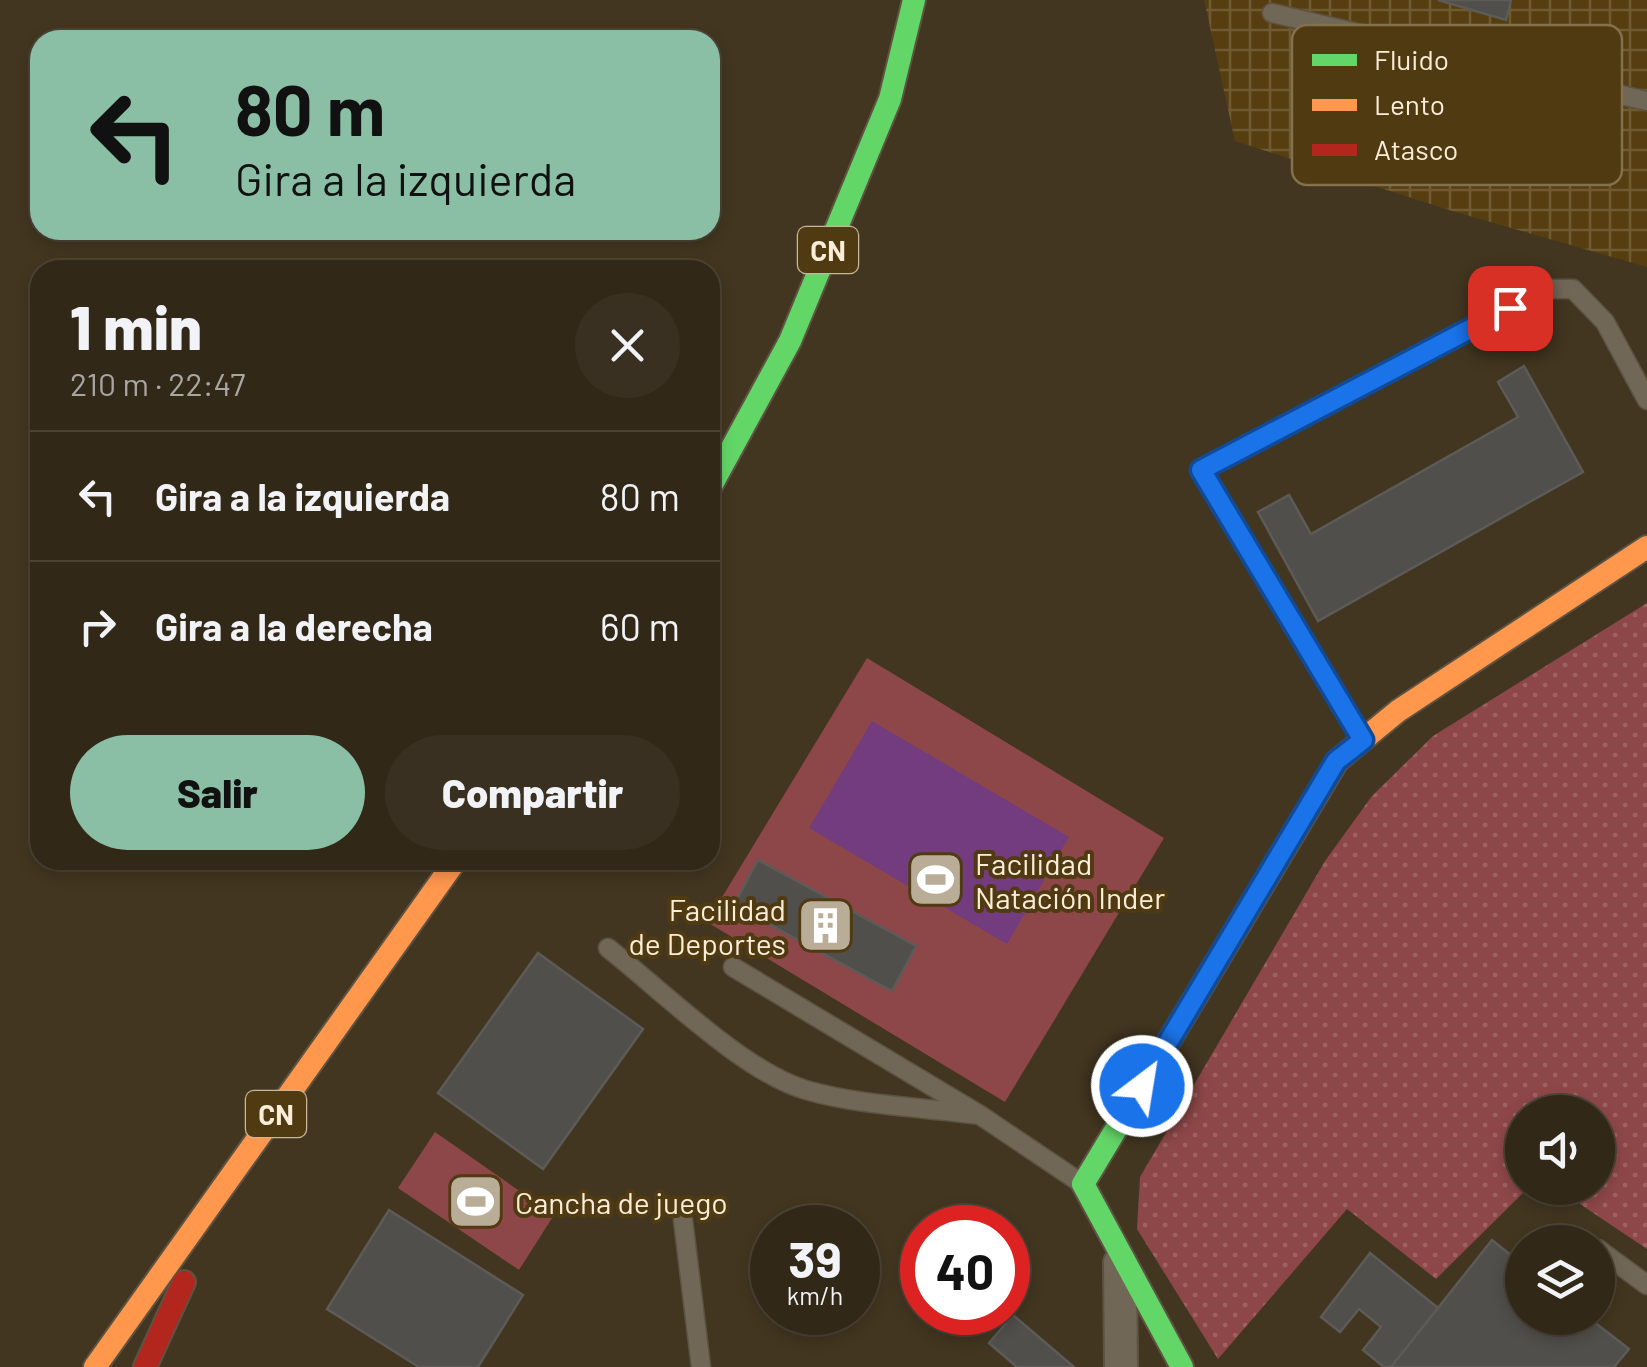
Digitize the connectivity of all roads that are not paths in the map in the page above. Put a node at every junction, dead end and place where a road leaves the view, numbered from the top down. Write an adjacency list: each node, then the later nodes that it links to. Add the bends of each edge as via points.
1 (914, 0): 7 (main road, CN, via 890,99 797,324)
2 (1272, 13): 3 (lane)
3 (1323, 25)
4 (1622, 95): 5 (lane)
5 (1647, 101)
6 (1647, 400): 9 (lane, via 1605,322 1574,289 1544,290 1201,470)
7 (720, 469)
8 (1647, 547): 9 (main road)
9 (1363, 740): 15 (main road, via 1336,761)
10 (449, 870): 14 (main road, CN)
11 (608, 948): 13 (lane, via 780,1080 848,1099)
12 (733, 967): 13 (lane)
13 (980, 1115): 15 (lane)
14 (232, 1176): 20 (main road, CN); 21 (main road)
15 (1083, 1184): 17 (main road)
16 (683, 1220): 22 (lane)
17 (1120, 1254): 23 (street); 24 (main road)
18 (1615, 1261): 19 (lane)
19 (1647, 1286)
20 (95, 1367)
21 (146, 1367)
22 (700, 1367)
23 (1121, 1367)
24 (1182, 1367)

